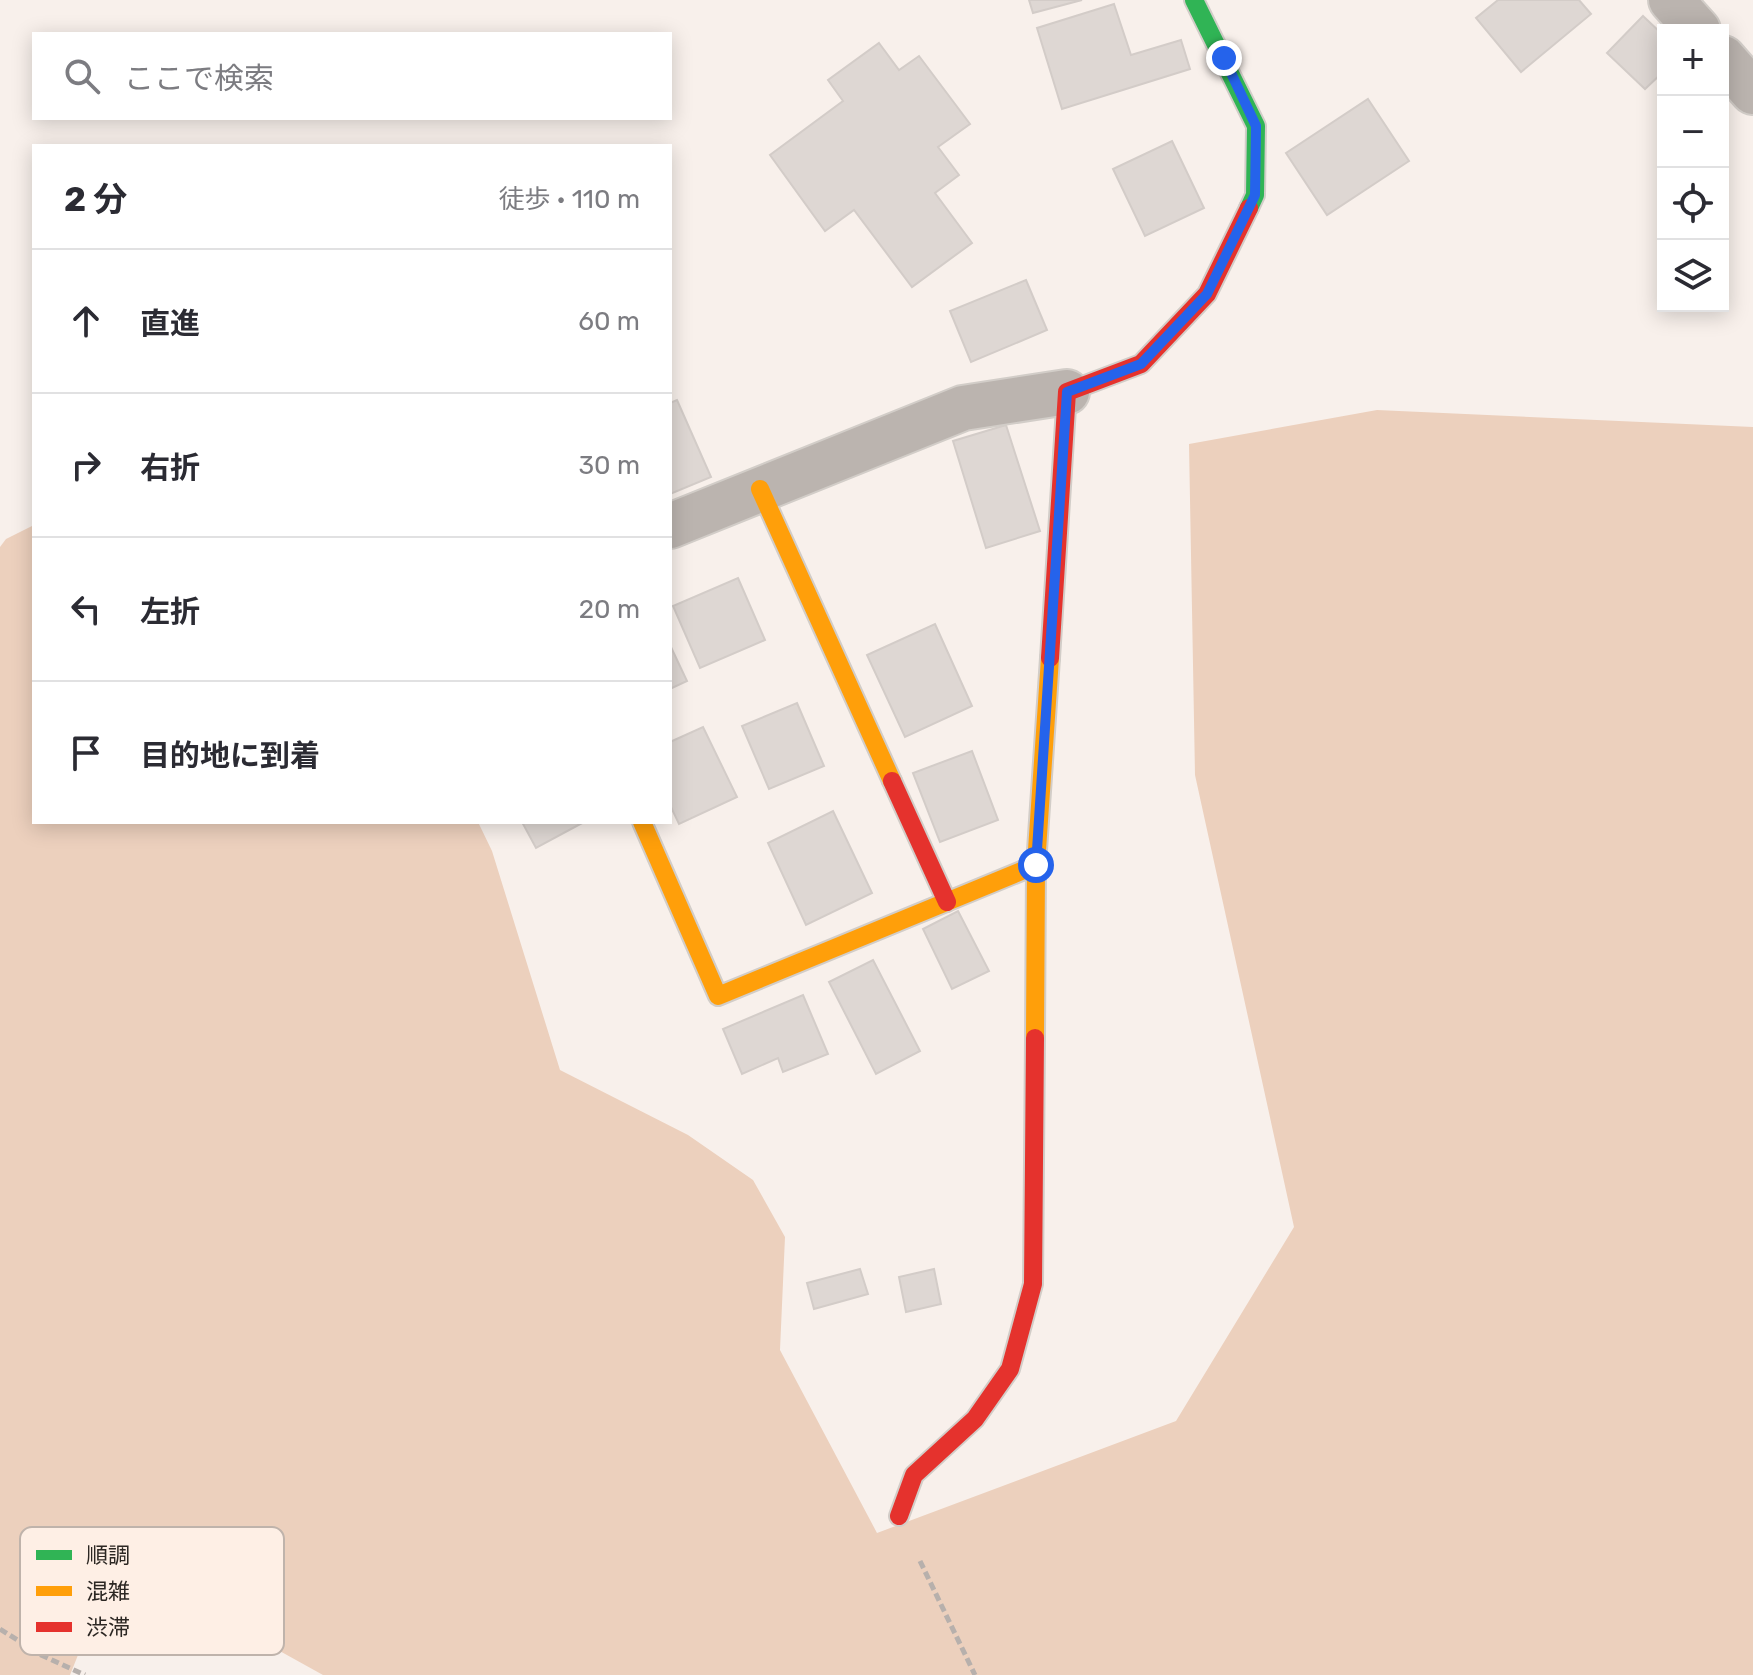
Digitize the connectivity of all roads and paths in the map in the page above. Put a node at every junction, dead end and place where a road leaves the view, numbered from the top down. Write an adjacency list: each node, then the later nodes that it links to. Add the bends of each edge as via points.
1 (1194, 0): 6 (street, via 1256,126 1255,195 1207,294 1141,364)
2 (1671, 0): 3 (street)
3 (1693, 24)
4 (1729, 65): 5 (street)
5 (1753, 92)
6 (1067, 392): 7 (street, via 963,408); 10 (street)
7 (760, 489): 8 (street); 11 (street)
8 (672, 525)
9 (643, 824): 11 (street, via 718,996)
10 (1036, 865): 11 (street); 12 (street, via 1033,1284 1010,1369 975,1419 914,1475)
11 (947, 902)
12 (899, 1516): 17 (path)
13 (0, 1629): 14 (path)
14 (20, 1642)
15 (41, 1655): 16 (path)
16 (85, 1675)
17 (975, 1675)

